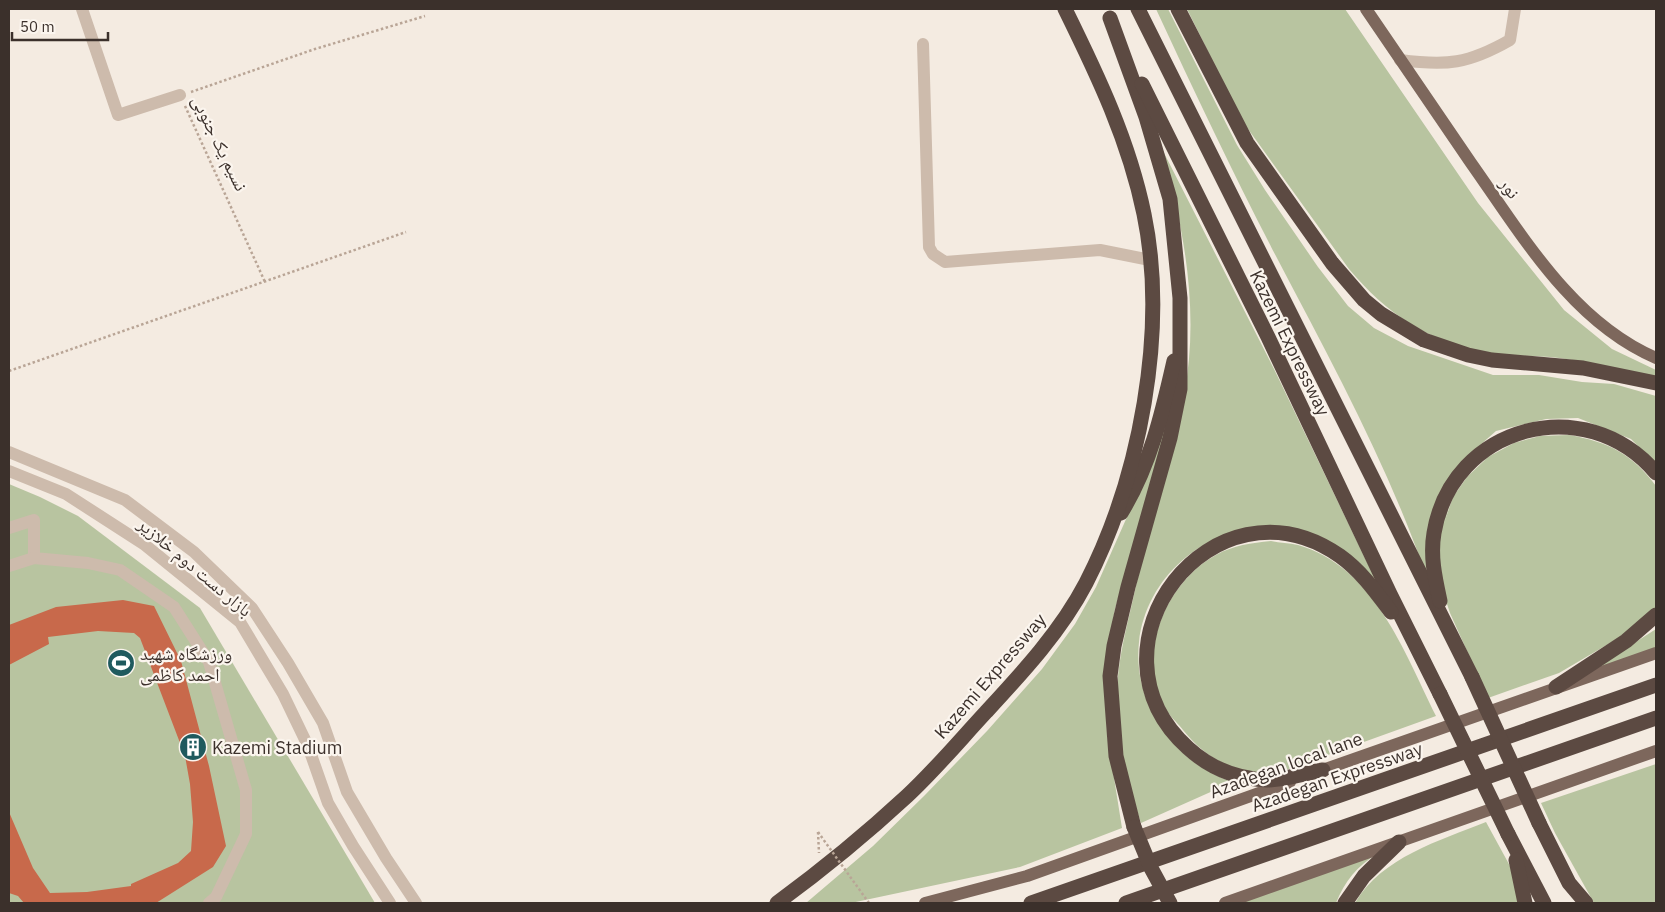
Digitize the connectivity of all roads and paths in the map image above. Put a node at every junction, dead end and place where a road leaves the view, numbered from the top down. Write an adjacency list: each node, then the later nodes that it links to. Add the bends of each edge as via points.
1 (82, 9): 11 (street, نسیم یک جنوبی, via 118,115)
2 (1065, 9): 13 (highway, Kazemi Expressway, via 1121,130 1144,217)
3 (1178, 9): 18 (highway, via 1252,151 1332,263 1380,314 1424,340 1468,355 1583,368)
4 (1366, 9): 10 (main road, نور)
5 (1515, 9): 10 (street, via 1510,40 1485,54 1466,61 1432,64)
6 (1140, 11): 27 (highway, Kazemi Expressway)
7 (1108, 13): 15 (highway, via 1146,117 1170,200); 28 (highway, Kazemi Expressway)
8 (425, 16): 11 (path, via 315,49)
9 (923, 44): 13 (street, via 929,247 933,254 945,262 1100,250)
10 (1400, 60): 16 (main road, نور, via 1505,212 1561,286 1609,332)
11 (180, 96): 14 (path, نسیم یک جنوبی)
12 (406, 232): 14 (path)
13 (1150, 260): 23 (highway, Kazemi Expressway, via 1148,383 1139,431)
14 (265, 282): 17 (path)
15 (1180, 335): 23 (highway, via 1156,434 1134,491); 47 (highway, bridge, via 1180,389 1170,438 1128,587 1110,676 1116,756 1134,827)
16 (1656, 358)
17 (9, 371)
18 (1656, 383)
19 (9, 452): 41 (street, بازار دست دوم خلازیر, via 125,500 194,552 252,608 323,723 347,792)
20 (9, 471): 40 (street, بازار دست دوم خلازیر, via 66,494 145,545 240,622 308,746 328,803)
21 (1656, 473): 27 (highway, via 1630,449 1612,438 1571,427 1528,430 1484,450 1454,482 1434,532 1434,570)
22 (9, 528): 24 (street, via 34,520)
23 (1111, 528): 42 (highway, Kazemi Expressway, via 1085,584 1062,621 1000,696 908,795 819,872)
24 (34, 558): 25 (street); 39 (street, via 88,563 120,570 174,607 209,662 246,790 246,834 216,897)
25 (9, 566)
26 (1656, 615): 31 (highway, via 1626,640)
27 (1444, 622): 38 (highway, Kazemi Expressway, bridge)
28 (1410, 634): 34 (highway, via 1357,569 1325,547 1295,537 1262,534 1222,543 1190,562 1174,579 1152,620 1147,663 1156,703 1180,741 1196,755 1231,775 1269,780); 36 (highway, Kazemi Expressway, bridge)
29 (1656, 653): 31 (main road, Azadegan local lane)
30 (1656, 685): 45 (highway, Azadegan Expressway)
31 (1556, 687): 34 (main road, Azadegan local lane)
32 (1656, 718): 46 (highway)
33 (1656, 750): 37 (main road)
34 (1323, 770): 44 (main road, Azadegan local lane, via 1027,876)
35 (818, 832): 43 (path, bridge)
36 (1511, 840): 50 (highway); 51 (highway)
37 (1399, 842): 48 (main road); 49 (highway, via 1364,876)
38 (1569, 883): 52 (highway); 53 (highway)
39 (209, 903)
40 (390, 903)
41 (416, 903)
42 (777, 903)
43 (869, 903)
44 (925, 903)
45 (1031, 903)
46 (1126, 903)
47 (1170, 903)
48 (1225, 903)
49 (1345, 903)
50 (1525, 903)
51 (1544, 903)
52 (1578, 903)
53 (1586, 903)

